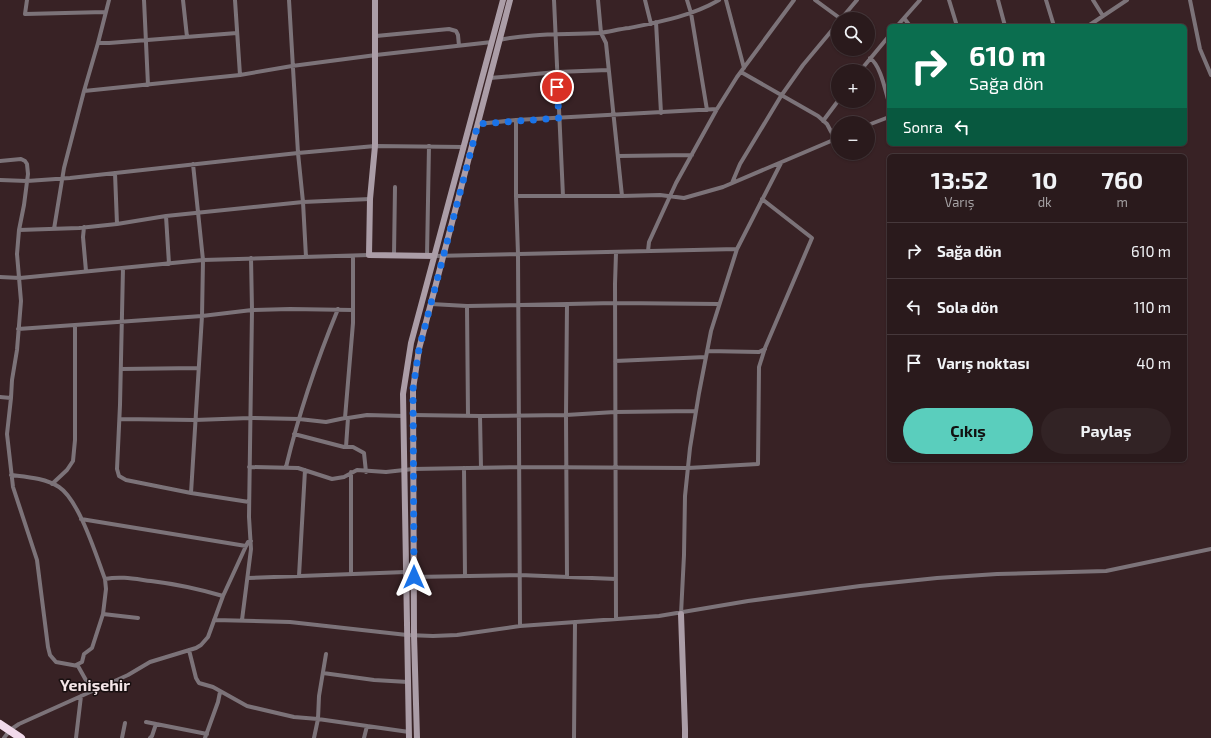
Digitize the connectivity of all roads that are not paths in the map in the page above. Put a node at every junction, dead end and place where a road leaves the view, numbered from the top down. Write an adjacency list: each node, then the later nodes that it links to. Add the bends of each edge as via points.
1 (27, 0): 26 (street, via 25,14)
2 (109, 0): 26 (street)
3 (144, 0): 48 (street)
4 (183, 0): 45 (street)
5 (235, 0): 41 (street)
6 (289, 0): 55 (street)
7 (375, 0): 44 (main road)
8 (502, 0): 49 (main road)
9 (510, 0): 47 (main road)
10 (554, 0): 43 (street)
11 (598, 0): 42 (street)
12 (644, 0): 33 (street)
13 (687, 0): 29 (street)
14 (719, 0): 29 (street)
15 (726, 0): 57 (street)
16 (794, 0): 57 (street)
17 (815, 0): 27 (street)
18 (857, 0): 28 (street)
19 (920, 0): 31 (street)
20 (949, 0): 36 (street)
21 (998, 0): 37 (street)
22 (1046, 0): 38 (street)
23 (1093, 0): 30 (street)
24 (1127, 0): 30 (street)
25 (1190, 0): 60 (street, via 1200,49)
26 (105, 12): 50 (street)
27 (831, 12)
28 (847, 12)
29 (691, 13): 32 (street); 68 (street)
30 (1103, 16): 39 (street)
31 (904, 18): 34 (street); 35 (street)
32 (656, 22): 33 (street); 69 (street)
33 (651, 24): 42 (street)
34 (899, 24)
35 (908, 24)
36 (956, 24)
37 (1004, 24)
38 (1053, 24)
39 (1091, 24)
40 (831, 30): 64 (street, via 802,65)
41 (237, 33): 45 (street); 59 (street)
42 (601, 33): 43 (street); 56 (street, via 606,43)
43 (555, 34): 47 (street); 58 (street)
44 (376, 36): 51 (street, via 449,29 456,31); 52 (main road)
45 (187, 37): 48 (street)
46 (887, 38): 53 (street)
47 (500, 40): 49 (street); 61 (main road)
48 (145, 41): 50 (street); 62 (street)
49 (491, 42): 51 (street); 81 (main road)
50 (98, 43): 63 (street)
51 (459, 46): 52 (street)
52 (376, 55): 55 (street); 79 (main road)
53 (870, 58): 54 (street); 65 (street, via 878,67)
54 (865, 64)
55 (292, 66): 59 (street); 82 (street)
56 (608, 70): 58 (street); 70 (street)
57 (742, 70): 64 (street); 67 (street)
58 (557, 72): 61 (street); 71 (street)
59 (240, 75): 62 (street)
60 (1211, 75)
61 (490, 78): 76 (main road)
62 (148, 85): 63 (street)
63 (84, 91): 89 (street)
64 (781, 96): 74 (street); 92 (street, via 740,164)
65 (887, 96)
66 (833, 108): 74 (street)
67 (717, 109): 68 (street); 83 (street)
68 (707, 110): 69 (street)
69 (661, 113): 70 (street)
70 (612, 116): 71 (street); 84 (street)
71 (559, 118): 73 (street); 95 (street)
72 (887, 118): 75 (street)
73 (516, 120): 76 (street); 94 (street)
74 (823, 121): 77 (street)
75 (875, 122)
76 (478, 124): 113 (main road)
77 (831, 130)
78 (831, 140): 86 (street)
79 (375, 146): 80 (street); 82 (street); 98 (main road)
80 (429, 146): 81 (street); 115 (street)
81 (463, 147): 115 (main road)
82 (298, 153): 87 (street); 100 (street)
83 (692, 155): 84 (street); 97 (street)
84 (618, 156): 96 (street)
85 (0, 161): 91 (street, via 25,161)
86 (781, 163): 92 (street); 99 (street)
87 (193, 164): 88 (street); 101 (street)
88 (115, 173): 89 (street); 103 (street)
89 (62, 178): 91 (street); 105 (street)
90 (0, 180): 91 (street)
91 (27, 181): 106 (street)
92 (732, 183): 97 (street, via 684,198)
93 (395, 187): 112 (street)
94 (516, 196): 95 (street); 110 (street)
95 (563, 196): 96 (street)
96 (622, 196): 97 (street)
97 (670, 196): 108 (street, via 649,242)
98 (370, 199): 100 (street); 111 (main road)
99 (762, 199): 107 (street); 137 (street, via 812,238)
100 (303, 202): 101 (street); 116 (street)
101 (198, 213): 102 (street); 118 (street)
102 (166, 216): 103 (street); 119 (street)
103 (117, 224): 104 (street)
104 (84, 227): 105 (street); 121 (street)
105 (54, 229): 106 (street)
106 (19, 230): 123 (street, via 17,254)
107 (737, 249): 108 (street); 127 (street)
108 (648, 251): 109 (street)
109 (616, 252): 110 (street); 124 (street)
110 (518, 254): 113 (street); 129 (street)
111 (369, 255): 112 (main road); 114 (street)
112 (394, 255): 115 (main road)
113 (444, 255): 115 (street); 125 (main road)
114 (353, 256): 116 (street); 132 (street)
115 (431, 256): 149 (main road, via 403,394)
116 (306, 257): 117 (street)
117 (251, 258): 118 (street); 131 (street)
118 (203, 260): 119 (street); 133 (street)
119 (169, 264): 120 (street)
120 (123, 268): 121 (street); 134 (street)
121 (86, 271): 123 (street)
122 (0, 277): 123 (street)
123 (20, 278): 136 (street)
124 (615, 303): 126 (street); 127 (street); 140 (street)
125 (431, 304): 128 (street); 150 (main road, via 419,349 413,389)
126 (567, 304): 129 (street); 148 (street)
127 (719, 304): 138 (street)
128 (466, 306): 129 (street); 151 (street)
129 (518, 306): 147 (street)
130 (338, 309): 131 (street); 132 (street); 156 (street)
131 (252, 310): 133 (street); 153 (street)
132 (353, 310): 154 (street)
133 (202, 316): 134 (street); 141 (street)
134 (122, 321): 135 (street); 142 (street)
135 (75, 325): 136 (street); 174 (street, via 73,462)
136 (18, 329): 144 (street)
137 (765, 348): 138 (street, via 759,352); 167 (street, via 759,367 758,464)
138 (707, 351): 139 (street)
139 (706, 357): 140 (street); 145 (street)
140 (615, 361): 146 (street)
141 (198, 368): 142 (street); 157 (street)
142 (121, 369): 155 (street)
143 (0, 397): 144 (street)
144 (11, 398): 173 (street, via 7,434)
145 (696, 411): 146 (street); 167 (street)
146 (615, 412): 148 (street); 163 (street)
147 (519, 415): 148 (street); 152 (street); 162 (street)
148 (566, 415): 166 (street)
149 (403, 416): 154 (street, via 367,415); 170 (main road)
150 (413, 416): 151 (street); 168 (main road)
151 (468, 416): 152 (street)
152 (480, 416): 165 (street)
153 (250, 418): 156 (street); 157 (street); 160 (street)
154 (347, 418): 156 (street, via 326,422); 159 (street)
155 (120, 419): 157 (street); 175 (street, via 117,470 119,476 126,480)
156 (299, 419): 158 (street)
157 (195, 420): 175 (street)
158 (294, 434): 159 (street); 161 (street)
159 (346, 447): 172 (street, via 353,447 364,453)
160 (249, 467): 161 (street); 176 (street)
161 (286, 467): 169 (street)
162 (519, 467): 165 (street); 166 (street); 183 (street)
163 (615, 467): 166 (street); 167 (street); 190 (street)
164 (464, 468): 165 (street); 168 (street); 185 (street)
165 (481, 468)
166 (566, 468): 187 (street)
167 (688, 468): 193 (street)
168 (413, 469): 170 (street); 186 (main road)
169 (305, 470): 171 (street, via 332,479); 184 (street)
170 (405, 471): 172 (street); 181 (main road)
171 (351, 472): 172 (street); 182 (street)
172 (366, 472)
173 (11, 475): 174 (street); 204 (street, via 37,560 50,655 56,662)
174 (52, 484): 177 (street, via 65,492)
175 (191, 493): 176 (street)
176 (249, 502): 178 (street)
177 (81, 519): 179 (street); 189 (street)
178 (251, 541): 179 (street); 188 (street)
179 (246, 546): 191 (street)
180 (1211, 549): 193 (street, via 1106,571 936,578 748,601)
181 (406, 572): 182 (street); 200 (main road)
182 (351, 574): 184 (street)
183 (520, 575): 185 (street); 187 (street); 199 (street)
184 (299, 576): 188 (street)
185 (465, 576): 186 (street)
186 (414, 577): 201 (main road)
187 (567, 577): 190 (street)
188 (248, 578): 197 (street)
189 (105, 579): 191 (street, via 131,578 186,586); 192 (street)
190 (616, 579): 195 (street)
191 (224, 596): 196 (street)
192 (104, 614): 194 (street); 204 (street, via 92,648 84,654 82,662)
193 (680, 614): 195 (street); 228 (main road)
194 (138, 618)
195 (616, 619): 198 (street)
196 (214, 620): 197 (street); 202 (street, via 205,641)
197 (242, 620): 200 (street, via 290,622)
198 (575, 622): 199 (street); 227 (street)
199 (520, 626): 201 (street, via 457,635)
200 (407, 634): 201 (street); 206 (main road)
201 (414, 635): 226 (main road)
202 (189, 650): 207 (street, via 150,662); 208 (street, via 197,681)
203 (326, 654): 205 (street)
204 (76, 665): 207 (street)
205 (323, 673): 206 (street); 210 (street)
206 (408, 682): 217 (main road)
207 (92, 691): 209 (street)
208 (220, 692): 210 (street, via 247,706); 218 (street)
209 (81, 696): 216 (street); 221 (street)
210 (318, 719): 215 (street); 224 (street)
211 (146, 722): 214 (street)
212 (125, 723): 222 (street)
213 (0, 724): 216 (highway)
214 (156, 724): 218 (street); 223 (street)
215 (367, 726): 217 (street); 225 (street)
216 (10, 730): 219 (street); 220 (highway)
217 (409, 735)
218 (206, 736)
219 (4, 738)
220 (21, 738)
221 (76, 738)
222 (122, 738)
223 (150, 738)
224 (314, 738)
225 (364, 738)
226 (416, 738)
227 (574, 738)
228 (685, 738)

